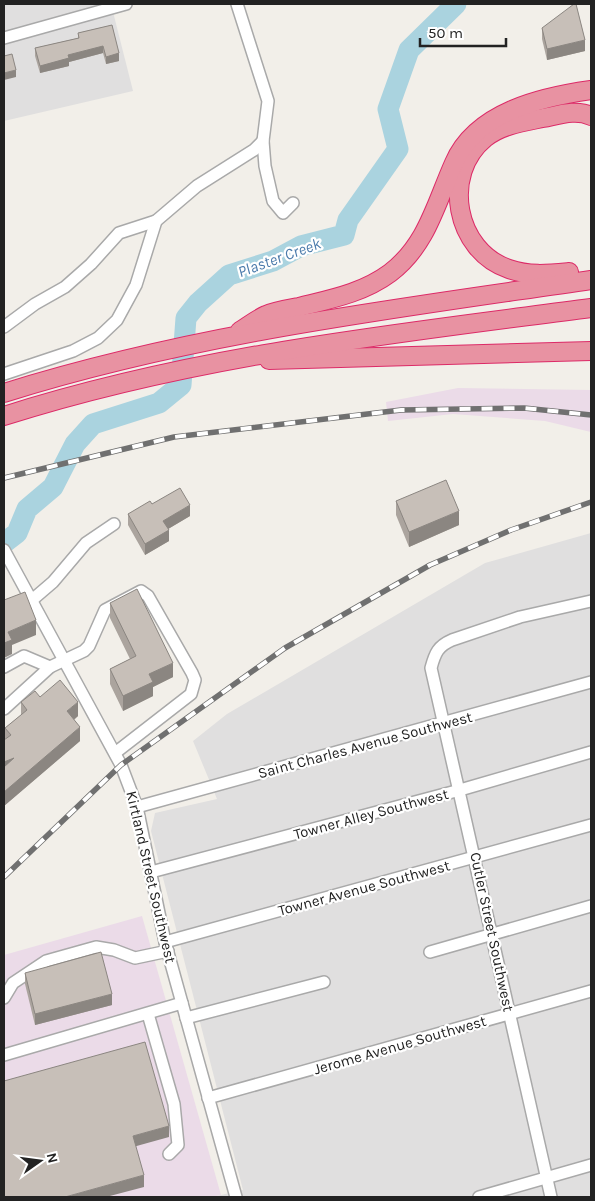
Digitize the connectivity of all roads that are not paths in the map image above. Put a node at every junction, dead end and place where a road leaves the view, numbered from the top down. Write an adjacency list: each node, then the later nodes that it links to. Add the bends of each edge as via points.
1 (126, 4): 3 (street)
2 (237, 4): 6 (street, via 268,101)
3 (4, 38)
4 (591, 90): 12 (highway, via 525,105 475,132 454,163 423,236 408,257 388,274 348,295 266,315)
5 (591, 116): 9 (highway, via 579,112 557,115 508,126 492,134 466,161 458,202 469,236 490,260 518,272 570,272)
6 (263, 141): 7 (street, via 273,201 283,213); 8 (street, via 197,186)
7 (293, 203)
8 (156, 221): 11 (street, via 119,233 65,287); 15 (street, via 136,285 116,320 98,338 73,351)
9 (591, 279): 12 (highway)
10 (591, 308): 14 (highway)
11 (4, 327)
12 (230, 336): 16 (highway, via 92,367)
13 (591, 351): 14 (highway)
14 (220, 361): 17 (highway, via 92,390)
15 (4, 374)
16 (4, 393)
17 (4, 416)
18 (114, 524): 20 (street, via 86,543 53,582)
19 (5, 552): 20 (street, Kirtland Street Southwest)
20 (32, 600): 22 (street, Kirtland Street Southwest)
21 (591, 601): 27 (street, Cutler Street Southwest, via 520,617 447,642 435,652 432,668)
22 (65, 661): 24 (street); 29 (street, Kirtland Street Southwest); 29 (street, via 90,646 105,610 141,591 148,596 192,673 195,680 191,694)
23 (4, 667): 24 (street, via 24,656)
24 (50, 667): 26 (street)
25 (591, 682): 27 (street, Saint Charles Avenue Southwest)
26 (4, 709)
27 (444, 724): 30 (street, Cutler Street Southwest); 31 (street, Saint Charles Avenue Southwest)
28 (591, 752): 30 (street, Towner Alley Southwest)
29 (115, 753): 31 (street, Kirtland Street Southwest)
30 (460, 790): 33 (street, Cutler Street Southwest); 34 (street, Towner Alley Southwest)
31 (138, 807): 34 (street, Kirtland Street Southwest)
32 (591, 826): 33 (street, Towner Avenue Southwest)
33 (476, 858): 36 (street, Cutler Street Southwest); 37 (street, Towner Avenue Southwest)
34 (151, 872): 37 (street, Kirtland Street Southwest)
35 (591, 906): 36 (street)
36 (493, 935): 38 (street); 44 (street, Cutler Street Southwest)
37 (166, 946): 41 (street, Towner Avenue Southwest, via 135,958 96,947 46,961 13,983); 42 (street, Kirtland Street Southwest)
38 (430, 952)
39 (324, 982): 45 (street)
40 (591, 991): 44 (street, Jerome Avenue Southwest)
41 (4, 998)
42 (182, 1003): 43 (street); 45 (street, Kirtland Street Southwest)
43 (148, 1014): 46 (street); 48 (street, via 177,1120 178,1145)
44 (510, 1014): 47 (street, Jerome Avenue Southwest); 50 (street, Cutler Street Southwest)
45 (186, 1018): 47 (street, Kirtland Street Southwest)
46 (4, 1055)
47 (208, 1098): 51 (street, Kirtland Street Southwest)
48 (168, 1154)
49 (591, 1165): 50 (street)
50 (546, 1178): 52 (street); 53 (street, Cutler Street Southwest)
51 (236, 1197)
52 (479, 1197)
53 (551, 1197)

